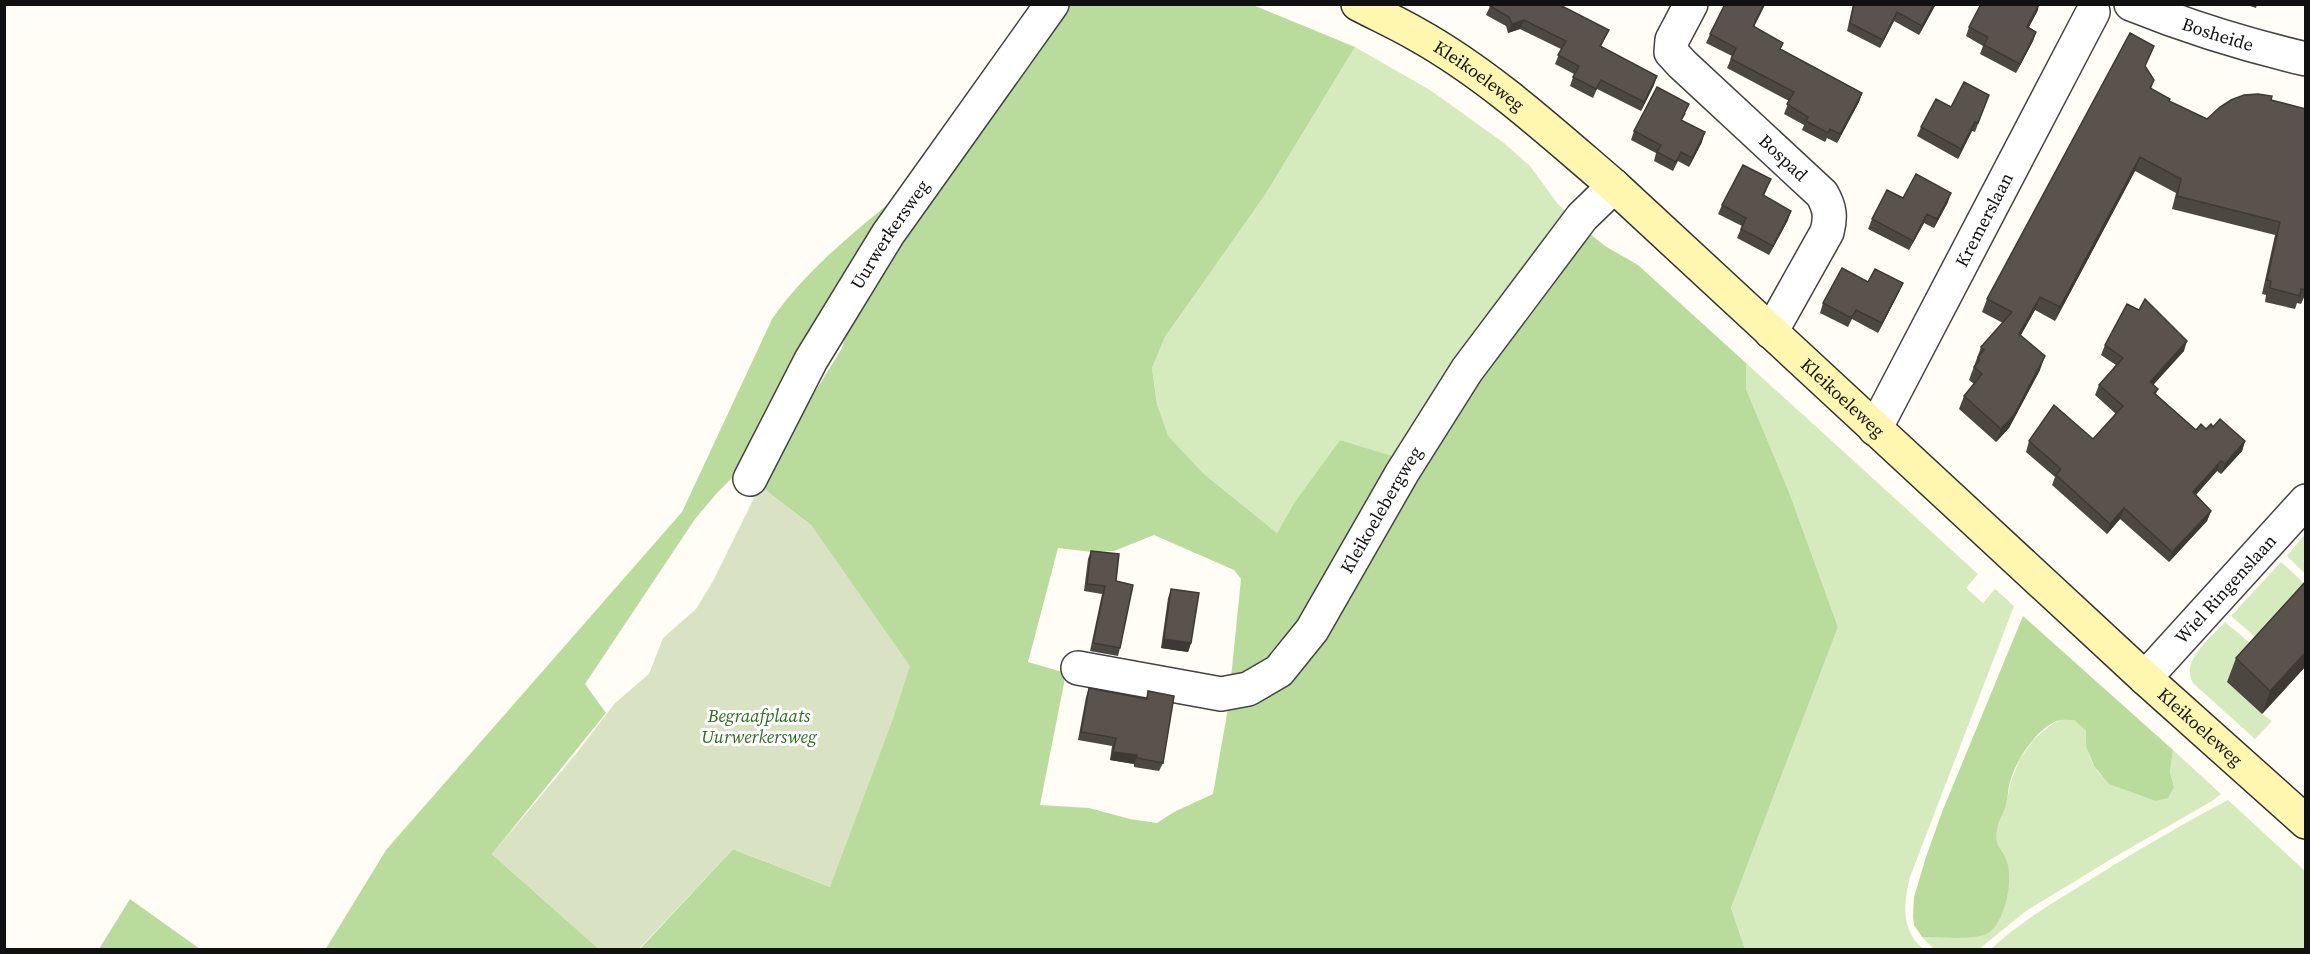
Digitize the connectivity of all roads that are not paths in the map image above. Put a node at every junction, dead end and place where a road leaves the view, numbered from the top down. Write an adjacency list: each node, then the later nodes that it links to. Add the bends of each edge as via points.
1 (1052, 4): 10 (street, Uurwerkersweg, via 888,234 811,360)
2 (1358, 4): 7 (street, Kleikoeleweg, via 1418,35 1481,76)
3 (1691, 4): 8 (street, Bospad, via 1672,40 1671,52 1822,194 1829,206 1827,232)
4 (2131, 4): 6 (street, Bosheide)
5 (2100, 7): 9 (street, Kremerslaan)
6 (2306, 59)
7 (1614, 186): 8 (street, Kleikoeleweg); 12 (street, Kleikoelebergweg, via 1582,217 1467,370 1402,472 1312,630 1279,671 1248,689 1221,694)
8 (1771, 332): 9 (street, Kleikoeleweg)
9 (1875, 429): 13 (street, Kleikoeleweg)
10 (750, 479)
11 (2306, 501): 13 (street, Wiel Ringenslaan)
12 (1078, 668)
13 (2145, 678): 14 (street, Kleikoeleweg)
14 (2306, 822)

